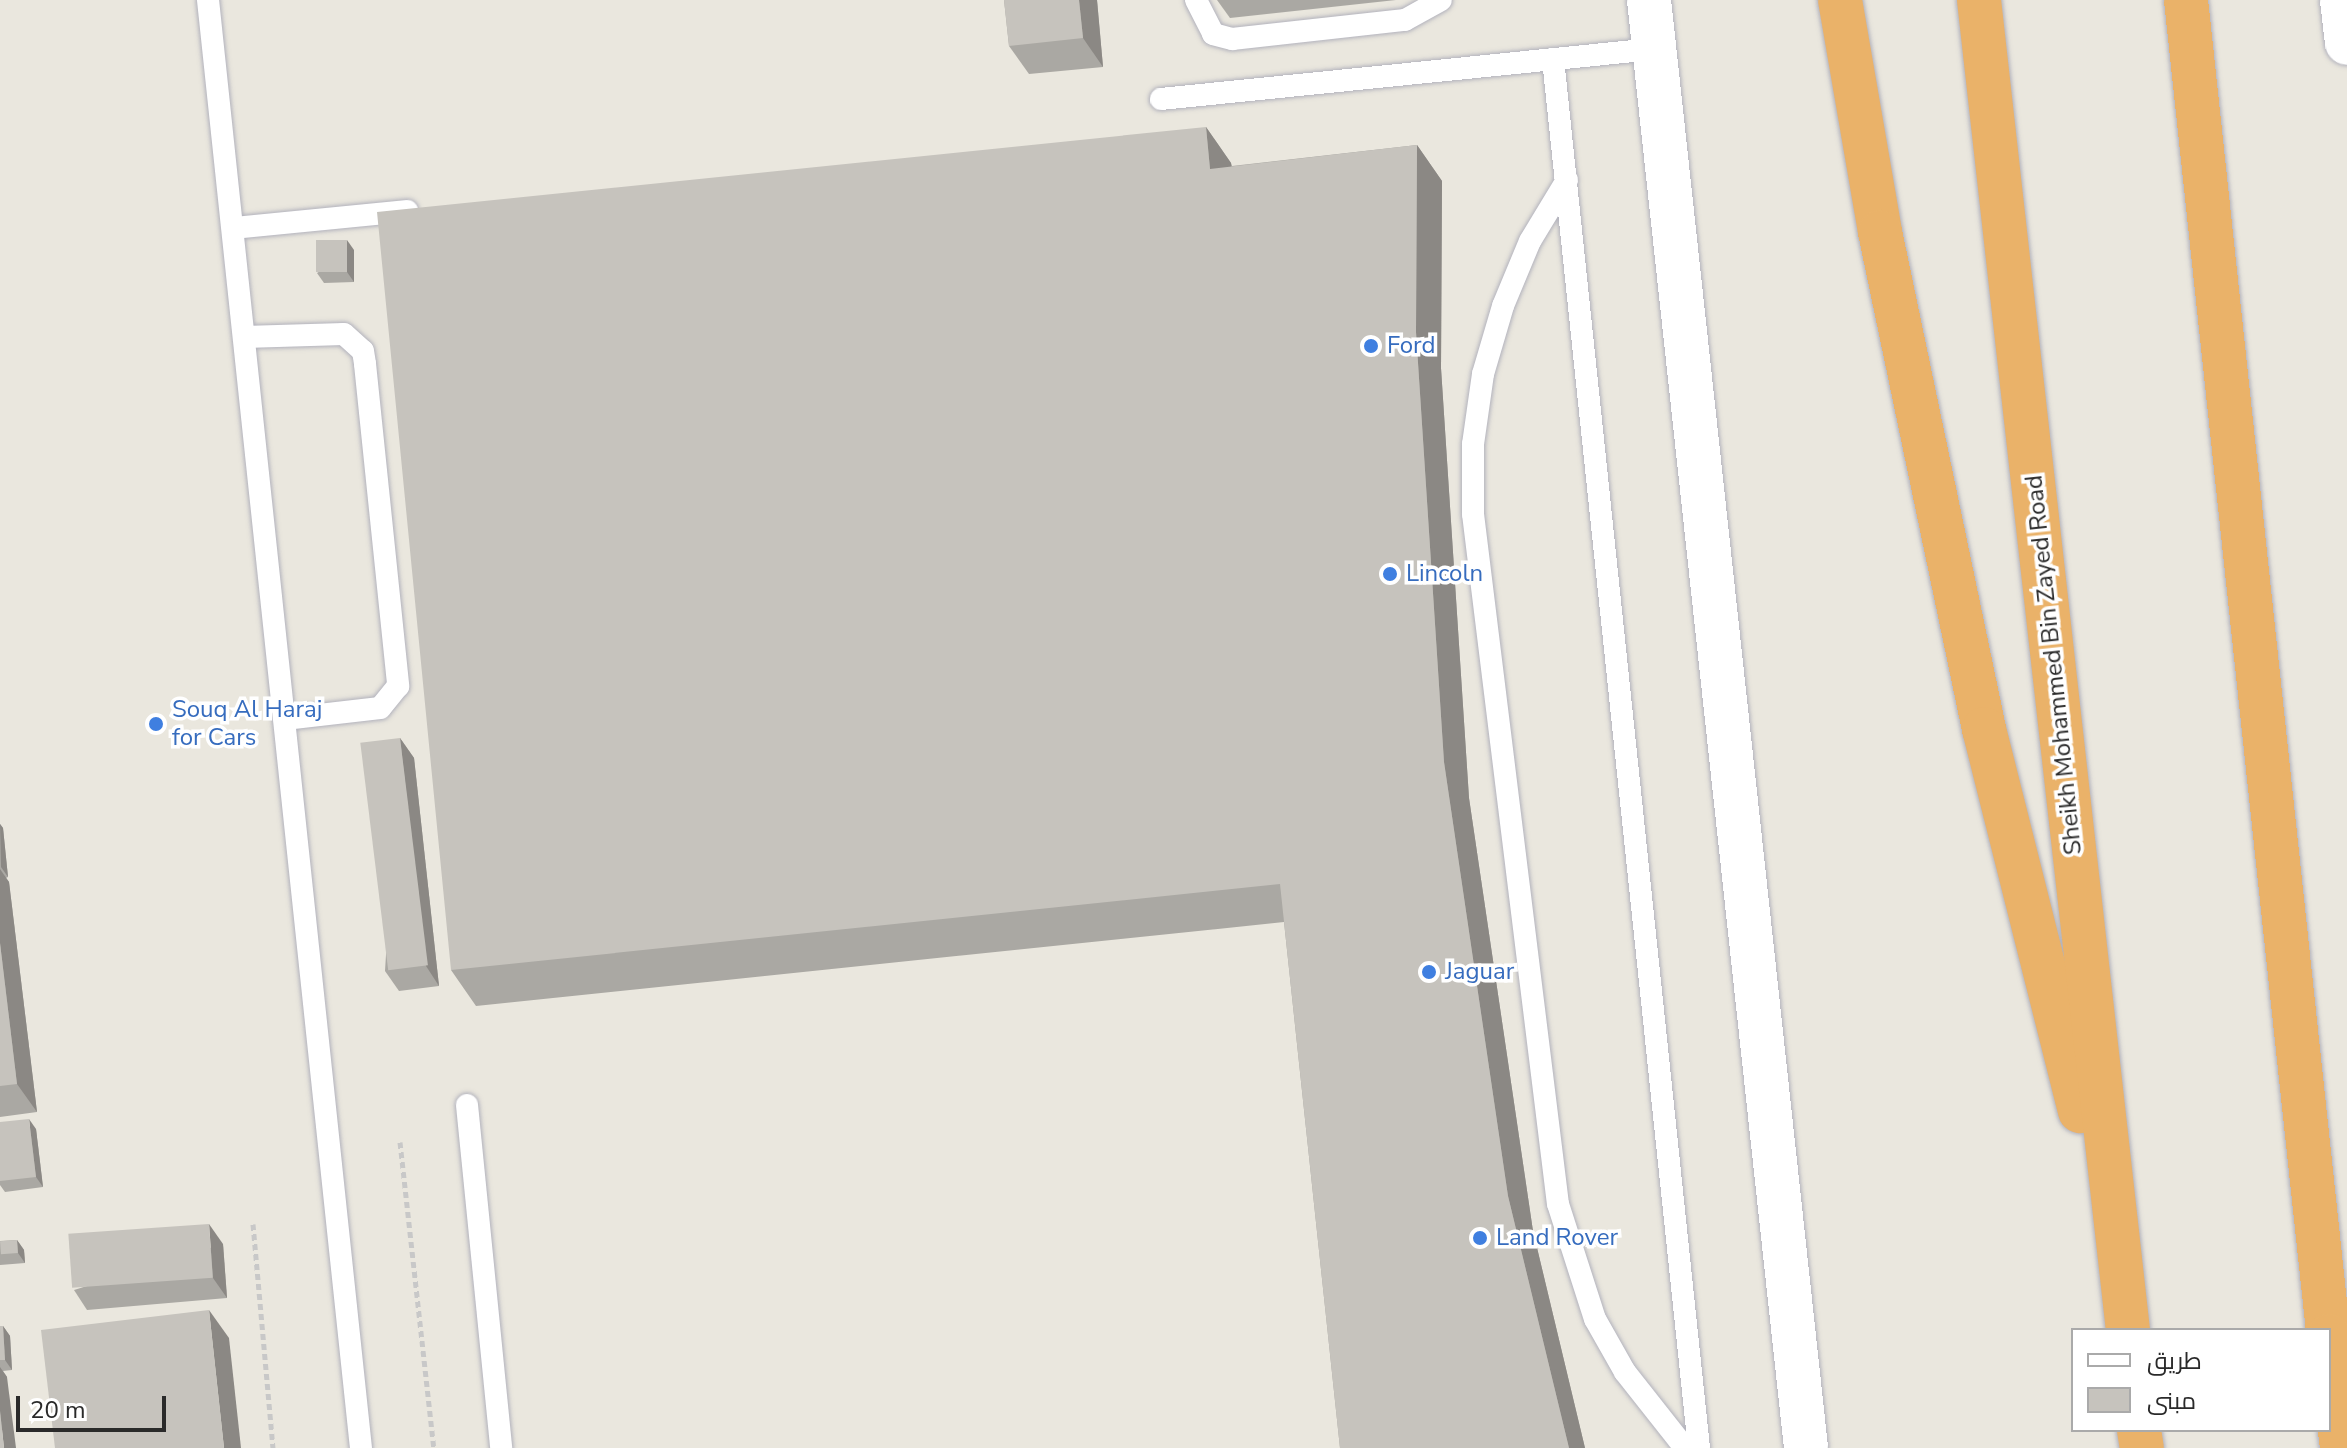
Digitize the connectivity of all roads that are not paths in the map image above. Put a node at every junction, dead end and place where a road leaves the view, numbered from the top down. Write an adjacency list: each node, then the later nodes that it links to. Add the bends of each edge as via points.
1 (208, 0): 15 (lane)
2 (1196, 0): 3 (lane, via 1213,34 1232,39 1405,20)
3 (1441, 0)
4 (1840, 0): 19 (highway, via 1880,232 1984,729)
5 (1979, 0): 19 (highway, Sheikh Mohammed Bin Zayed Road)
6 (2186, 0): 21 (highway)
7 (2342, 0): 9 (street)
8 (1649, 1): 10 (street)
9 (2347, 43)
10 (1655, 49): 11 (lane); 27 (street)
11 (1553, 59): 12 (lane); 13 (lane)
12 (1161, 99)
13 (1567, 180): 25 (lane, via 1530,241 1483,374 1473,444 1473,514 1558,1204 1595,1319 1625,1372); 26 (lane)
14 (424, 209): 15 (lane)
15 (233, 228): 16 (lane)
16 (244, 337): 17 (lane); 17 (lane, via 344,334 363,351 367,379 398,686 380,708)
17 (285, 719): 23 (lane)
18 (467, 1105): 24 (lane)
19 (2121, 1272): 20 (highway, Sheikh Mohammed Bin Zayed Road)
20 (2128, 1328)
21 (2328, 1328)
22 (2331, 1353): 28 (highway)
23 (361, 1448)
24 (501, 1448)
25 (1685, 1448)
26 (1699, 1448)
27 (1806, 1448)
28 (2342, 1448)

